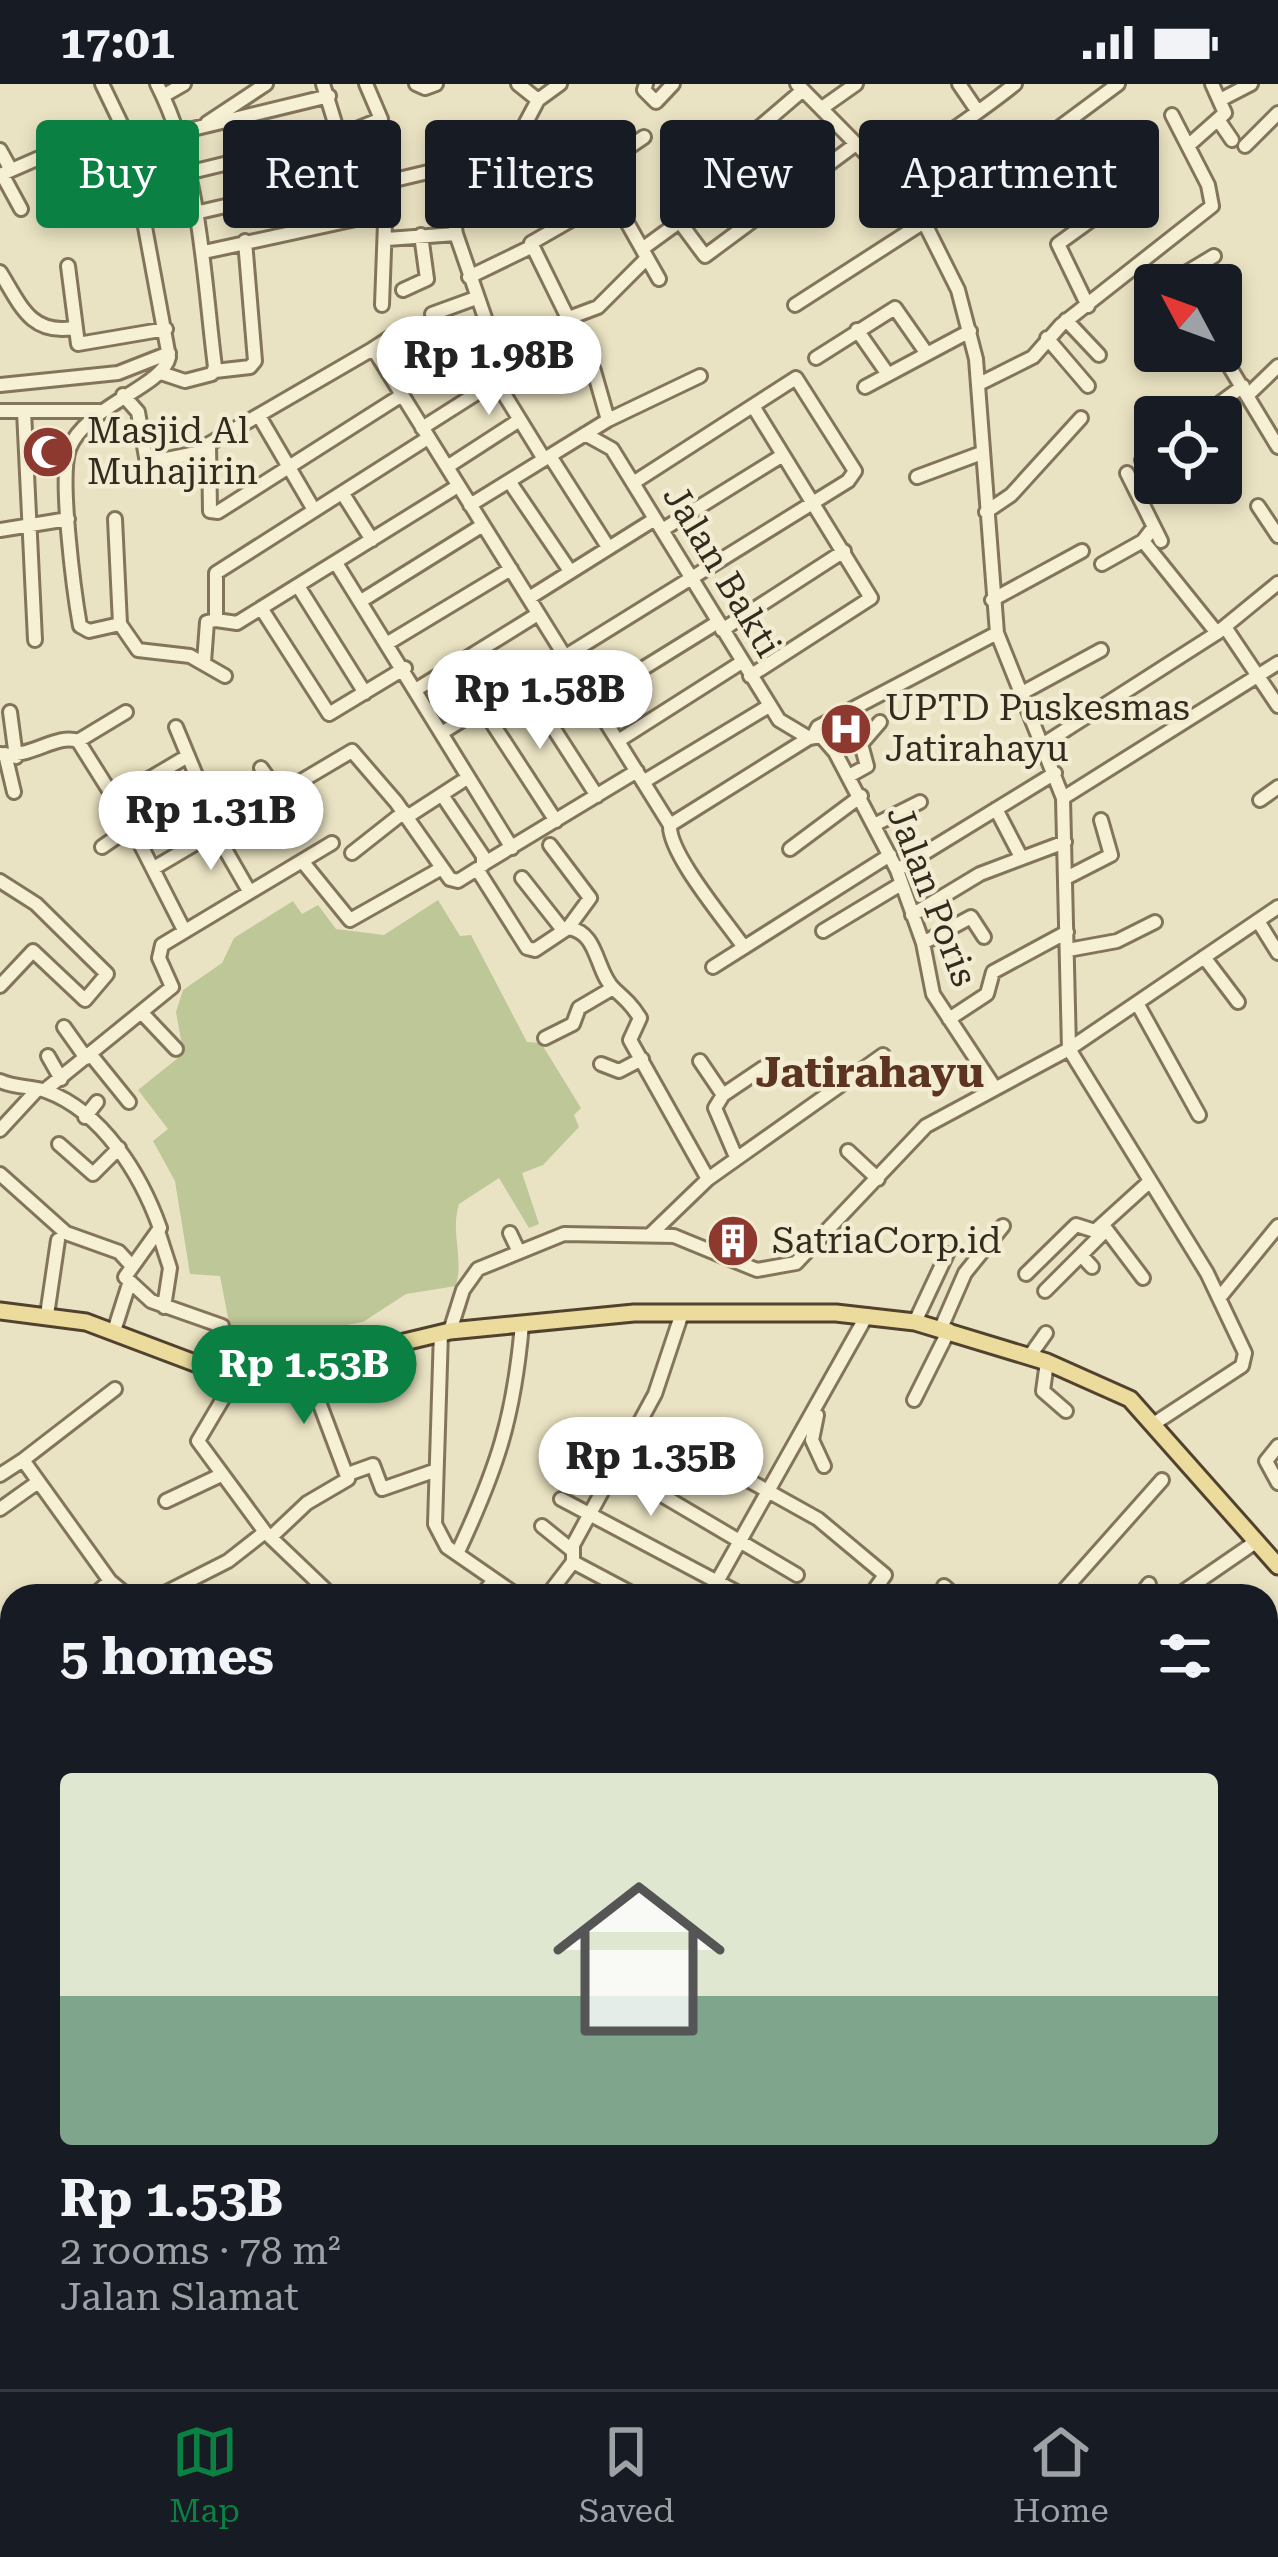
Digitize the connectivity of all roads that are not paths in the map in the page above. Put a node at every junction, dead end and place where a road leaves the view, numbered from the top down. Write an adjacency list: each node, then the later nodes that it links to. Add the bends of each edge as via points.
1 (102, 84): 26 (street)
2 (184, 84): 18 (street)
3 (266, 84): 35 (street)
4 (416, 84): 5 (street)
5 (436, 84)
6 (518, 84): 21 (street)
7 (560, 84): 21 (street)
8 (646, 84): 9 (street, via 656,102)
9 (673, 84)
10 (856, 84): 22 (street)
11 (959, 84): 23 (street)
12 (1015, 84): 23 (street)
13 (1118, 84): 33 (street)
14 (1211, 84): 20 (street)
15 (1251, 84): 20 (street)
16 (371, 86): 29 (street)
17 (800, 87): 22 (street); 31 (street)
18 (160, 90): 27 (street)
19 (326, 90): 28 (street); 35 (street, via 244,120)
20 (1222, 99): 34 (street)
21 (538, 100): 30 (street)
22 (822, 108): 39 (street)
23 (976, 109): 32 (street)
24 (1278, 113): 34 (street, via 1239,143)
25 (1172, 115): 40 (street)
26 (119, 120)
27 (171, 120)
28 (334, 120)
29 (379, 120)
30 (527, 120)
31 (766, 120)
32 (966, 120)
33 (1067, 120)
34 (1219, 122): 40 (street)
35 (206, 124): 36 (street)
36 (199, 126)
37 (644, 137): 38 (street)
38 (636, 142)
39 (856, 144): 41 (street); 44 (street)
40 (1189, 145): 67 (street, via 1212,206)
41 (859, 147)
42 (0, 150): 45 (street)
43 (36, 159): 45 (street)
44 (835, 160)
45 (4, 172): 46 (street)
46 (21, 209)
47 (146, 228): 84 (street)
48 (199, 228): 65 (street)
49 (309, 228): 63 (street)
50 (387, 228): 62 (street)
51 (455, 228): 60 (street)
52 (560, 228): 64 (street)
53 (631, 228): 66 (street)
54 (671, 228): 66 (street)
55 (685, 228): 56 (street, via 705,256)
56 (743, 228)
57 (913, 228): 78 (street)
58 (928, 228): 86 (street)
59 (1080, 228): 79 (street, via 1058,244)
60 (456, 234): 61 (street); 73 (street)
61 (421, 235): 62 (street); 75 (street, via 427,279)
62 (387, 239): 77 (street)
63 (245, 241): 65 (street); 95 (street, via 256,361)
64 (533, 246): 73 (street); 81 (street)
65 (204, 252): 95 (street)
66 (645, 254): 74 (street); 81 (street, via 598,307)
67 (1156, 254): 69 (street); 79 (street)
68 (1214, 256): 70 (street)
69 (1163, 264)
70 (1202, 264)
71 (68, 266): 83 (street)
72 (0, 272): 83 (street, via 32,323)
73 (470, 277): 76 (street)
74 (658, 279)
75 (403, 290)
76 (476, 298): 80 (street); 100 (street, via 503,370)
77 (382, 304)
78 (795, 305)
79 (1088, 306): 82 (street)
80 (432, 314)
81 (566, 319): 115 (street)
82 (1066, 320): 88 (street); 92 (street)
83 (73, 328): 84 (street, via 80,345)
84 (166, 329): 91 (street)
85 (857, 330): 90 (street, via 895,308); 93 (street); 97 (street)
86 (970, 331): 90 (street); 101 (street)
87 (397, 333): 89 (street)
88 (1047, 338): 101 (street, via 1033,357); 103 (street)
89 (371, 350): 107 (street); 113 (street)
90 (925, 351): 97 (street)
91 (169, 353): 98 (street); 102 (street, via 118,374)
92 (1099, 355)
93 (815, 358)
94 (1278, 366): 105 (street)
95 (215, 371): 98 (street, via 185,381)
96 (1234, 372): 105 (street)
97 (887, 373): 104 (street)
98 (161, 374): 106 (street)
99 (700, 376): 115 (street)
100 (496, 381): 116 (street); 117 (street)
101 (979, 384): 121 (street)
102 (0, 385)
103 (1088, 386)
104 (865, 387)
105 (1246, 390): 108 (street); 119 (street)
106 (123, 395): 112 (street); 120 (street, via 138,412 147,463)
107 (402, 395): 117 (street); 124 (street)
108 (1236, 396)
109 (753, 406): 122 (street); 129 (street); 132 (street, via 799,380 854,466 854,477)
110 (0, 411): 111 (street)
111 (24, 411): 112 (street); 141 (street)
112 (100, 412): 137 (street, via 69,449)
113 (259, 416): 120 (street); 124 (street)
114 (1081, 418): 136 (street)
115 (608, 420): 118 (street)
116 (518, 421): 123 (street); 125 (street)
117 (425, 433): 125 (street); 131 (street)
118 (585, 434): 123 (street); 129 (street, Jalan Bakti, via 612,449)
119 (1278, 447)
120 (206, 451): 124 (street, via 214,514)
121 (980, 454): 127 (street); 136 (street)
122 (783, 455): 132 (street); 140 (street)
123 (547, 458): 128 (street); 148 (street)
124 (287, 465): 135 (street)
125 (447, 467): 130 (street)
126 (1127, 473): 142 (street)
127 (917, 477)
128 (509, 481): 133 (street); 154 (street)
129 (633, 483): 140 (street, Jalan Bakti)
130 (458, 486): 133 (street); 145 (street)
131 (343, 494): 135 (street); 145 (street)
132 (813, 504): 149 (street); 155 (street)
133 (470, 505): 139 (street)
134 (1258, 506): 144 (street)
135 (314, 510): 163 (street, via 216,573)
136 (986, 512): 159 (street)
137 (68, 519): 141 (street); 164 (street, via 81,628)
138 (115, 519): 164 (street)
139 (483, 525): 153 (street); 160 (street)
140 (658, 525): 148 (street); 155 (street, Jalan Bakti)
141 (29, 528): 143 (street); 168 (street)
142 (1153, 528): 146 (street); 147 (street)
143 (0, 530)
144 (1278, 536)
145 (372, 540): 151 (street)
146 (1143, 541): 152 (street); 166 (street)
147 (1161, 541)
148 (608, 547): 154 (street)
149 (844, 551): 165 (street); 177 (street, via 871,598)
150 (1082, 551): 159 (street)
151 (336, 563): 157 (street); 160 (street)
152 (1102, 564)
153 (511, 569): 158 (street); 169 (street)
154 (570, 571): 158 (street)
155 (693, 582): 165 (street, Jalan Bakti); 171 (street)
156 (1278, 583): 166 (street)
157 (298, 586): 161 (street); 181 (street)
158 (529, 598): 162 (street)
159 (992, 600): 167 (street)
160 (361, 601): 169 (street)
161 (262, 608): 163 (street, via 230,626); 181 (street, via 323,712)
162 (538, 614): 171 (street); 180 (street)
163 (216, 620): 172 (street, via 207,622)
164 (120, 624): 172 (street, via 141,654)
165 (720, 626): 173 (street, Jalan Bakti); 183 (street)
166 (1221, 630): 178 (street); 195 (street)
167 (997, 633): 182 (street); 192 (street)
168 (35, 640)
169 (388, 643): 175 (street)
170 (1101, 650): 182 (street)
171 (567, 660): 179 (street); 183 (street)
172 (204, 662): 176 (street)
173 (742, 662): 177 (street, Jalan Bakti); 194 (street)
174 (1278, 663): 178 (street)
175 (405, 668): 180 (street); 181 (street)
176 (225, 676)
177 (751, 676): 184 (street, Jalan Bakti)
178 (1260, 677): 185 (street); 209 (street)
179 (525, 684): 186 (street); 207 (street)
180 (417, 689): 191 (street)
181 (365, 693)
182 (1021, 694): 195 (street)
183 (592, 700): 194 (street)
184 (769, 706): 192 (street, Jalan Bakti, via 790,729); 201 (street)
185 (1278, 706)
186 (483, 709): 191 (street); 217 (street)
187 (10, 712): 196 (street)
188 (125, 712): 193 (street)
189 (880, 722): 200 (street, via 861,744 867,766)
190 (176, 727): 197 (street)
191 (443, 732): 228 (street)
192 (811, 737): 200 (street, Jalan Poris, via 825,739); 220 (street)
193 (78, 741): 196 (street); 210 (street)
194 (618, 741): 201 (street)
195 (1042, 746): 199 (street)
196 (7, 755): 204 (street)
197 (186, 757): 210 (street); 222 (street)
198 (261, 768): 206 (street)
199 (1054, 772): 209 (street); 213 (street)
200 (849, 776): 208 (street, Jalan Poris)
201 (640, 777): 207 (street); 220 (street)
202 (461, 782): 205 (street)
203 (1278, 787): 211 (street)
204 (14, 792)
205 (442, 795): 214 (street); 234 (street)
206 (278, 796): 214 (street, via 352,751); 215 (street); 218 (street)
207 (597, 796): 217 (street)
208 (861, 796): 219 (street, Jalan Poris); 229 (street)
209 (1063, 798): 224 (street)
210 (115, 799): 221 (street)
211 (1260, 800)
212 (920, 802): 219 (street)
213 (996, 808): 232 (street); 237 (street)
214 (406, 814): 230 (street); 236 (street)
215 (239, 816): 222 (street); 223 (street)
216 (1102, 820): 239 (street, via 1111,855)
217 (556, 821): 228 (street)
218 (298, 824)
219 (876, 824): 231 (street, Jalan Poris)
220 (670, 825): 252 (street)
221 (131, 827): 227 (street); 235 (street)
222 (219, 827): 235 (street); 241 (street)
223 (252, 833)
224 (1064, 842): 232 (street); 239 (street)
225 (332, 843): 233 (street)
226 (550, 844): 246 (street, via 590,898)
227 (101, 847)
228 (512, 848): 234 (street)
229 (790, 849)
230 (352, 853)
231 (890, 855): 237 (street, Jalan Poris); 252 (street)
232 (1021, 857): 243 (street)
233 (302, 861): 236 (street, via 351,920); 241 (street)
234 (481, 866): 236 (street, via 454,881); 246 (street, via 527,948)
235 (154, 868): 247 (street)
236 (442, 868)
237 (899, 877): 243 (street, Jalan Poris); 248 (street)
238 (522, 878): 246 (street)
239 (1066, 878): 249 (street)
240 (0, 881): 257 (street, via 107,974 85,1000 33,951)
241 (249, 891): 247 (street)
242 (1278, 908): 244 (street)
243 (911, 915): 251 (street, Jalan Poris)
244 (1258, 921): 254 (street); 255 (street)
245 (1155, 922): 253 (street)
246 (566, 929): 258 (street, via 586,935)
247 (184, 930): 261 (street, via 158,954 172,987)
248 (824, 931)
249 (1067, 932): 253 (street); 262 (street, via 993,971 987,994)
250 (984, 937): 251 (street, via 970,916)
251 (922, 943): 262 (street, Jalan Poris, via 929,985)
252 (743, 946): 256 (street)
253 (1068, 950): 266 (street)
254 (1278, 953)
255 (1204, 957): 259 (street); 260 (street)
256 (713, 967)
257 (0, 986)
258 (613, 988): 264 (street); 270 (street, via 640,1018 630,1037)
259 (1238, 1002)
260 (1137, 1003): 266 (street); 281 (street)
261 (141, 1012): 265 (street); 269 (street)
262 (949, 1018): 276 (street, Jalan Poris)
263 (64, 1027): 269 (street)
264 (544, 1038)
265 (176, 1049)
266 (1069, 1049): 276 (street); 291 (street)
267 (883, 1055): 287 (street)
268 (48, 1056): 274 (street)
269 (89, 1057): 274 (street); 280 (street)
270 (642, 1059): 272 (street, via 619,1071); 290 (street)
271 (700, 1060): 278 (street)
272 (602, 1064)
273 (764, 1067): 278 (street)
274 (61, 1079): 277 (street)
275 (0, 1081): 277 (street)
276 (995, 1088): 289 (street, via 926,1126)
277 (41, 1090): 282 (street); 283 (street)
278 (723, 1094): 287 (street, via 715,1108)
279 (97, 1102): 282 (street)
280 (129, 1102)
281 (1199, 1115)
282 (85, 1117): 285 (street)
283 (0, 1128)
284 (59, 1144): 285 (street, via 93,1174)
285 (119, 1148): 297 (street)
286 (848, 1151): 289 (street)
287 (736, 1157): 290 (street)
288 (0, 1176): 302 (street, via 66,1233 119,1252)
289 (878, 1178): 296 (street, via 815,1248 776,1270)
290 (708, 1179): 296 (street)
291 (1148, 1183): 294 (street); 308 (street)
292 (1003, 1226): 317 (street, via 965,1273)
293 (1278, 1226): 308 (street)
294 (1105, 1227): 301 (street); 304 (street, via 1076,1225); 305 (street)
295 (510, 1233): 299 (street)
296 (652, 1233): 299 (street, via 564,1234)
297 (159, 1234): 302 (street); 309 (street, via 170,1268)
298 (58, 1240): 312 (street)
299 (519, 1252): 316 (street, via 478,1269)
300 (947, 1254): 314 (street)
301 (1081, 1255): 303 (street); 307 (street)
302 (130, 1264): 306 (street)
303 (1092, 1267)
304 (1026, 1274)
305 (1143, 1278)
306 (128, 1288): 309 (street); 318 (street)
307 (1045, 1292)
308 (1220, 1297): 328 (street, via 1241,1342 1242,1366)
309 (164, 1307): 323 (street, via 221,1326)
310 (0, 1311): 312 (main road)
311 (682, 1313): 313 (main road); 315 (main road); 327 (street)
312 (47, 1315): 318 (main road)
313 (872, 1315): 314 (main road); 332 (street, via 816,1417 813,1447); 341 (street)
314 (915, 1322): 317 (main road)
315 (522, 1324): 316 (main road); 350 (street, via 519,1384 502,1454)
316 (452, 1328): 322 (main road); 334 (street)
317 (945, 1329): 320 (main road); 325 (street)
318 (114, 1331): 323 (main road)
319 (1046, 1333): 320 (street)
320 (1029, 1357): 321 (main road)
321 (1047, 1362): 326 (street, via 1043,1391); 328 (main road, via 1117,1391)
322 (308, 1370): 323 (main road); 336 (street)
323 (229, 1372): 335 (street, via 198,1436)
324 (115, 1389): 331 (street)
325 (914, 1400)
326 (1066, 1411)
327 (642, 1421): 333 (street); 341 (street)
328 (1155, 1423): 349 (main road)
329 (1278, 1446): 340 (street, via 1266,1467)
330 (580, 1454): 333 (street)
331 (23, 1460): 337 (street); 339 (street)
332 (824, 1466)
333 (616, 1468): 345 (street); 348 (street)
334 (434, 1471): 336 (street, via 384,1495 373,1465); 350 (street, via 435,1524 442,1543)
335 (221, 1474): 343 (street); 347 (street)
336 (348, 1474): 347 (street)
337 (0, 1475)
338 (1162, 1480): 367 (street)
339 (38, 1482): 344 (street); 355 (street)
340 (1278, 1483)
341 (768, 1492): 348 (street); 366 (street, via 818,1519 885,1577)
342 (561, 1499): 345 (street)
343 (166, 1501)
344 (0, 1509)
345 (590, 1514): 351 (street); 356 (street)
346 (542, 1526): 351 (street)
347 (268, 1535): 359 (street); 360 (street)
348 (741, 1539): 353 (street); 356 (street)
349 (1257, 1541): 352 (main road); 368 (street)
350 (458, 1554): 354 (street)
351 (573, 1556): 363 (street); 364 (street)
352 (1278, 1565)
353 (796, 1575)
354 (494, 1580): 361 (street); 362 (street)
355 (110, 1581): 357 (street); 358 (street)
356 (718, 1582): 365 (street)
357 (107, 1584)
358 (114, 1584)
359 (183, 1584)
360 (319, 1584)
361 (491, 1584)
362 (500, 1584)
363 (555, 1584)
364 (613, 1584)
365 (722, 1584)
366 (879, 1584)
367 (1070, 1584)
368 (1194, 1584)

